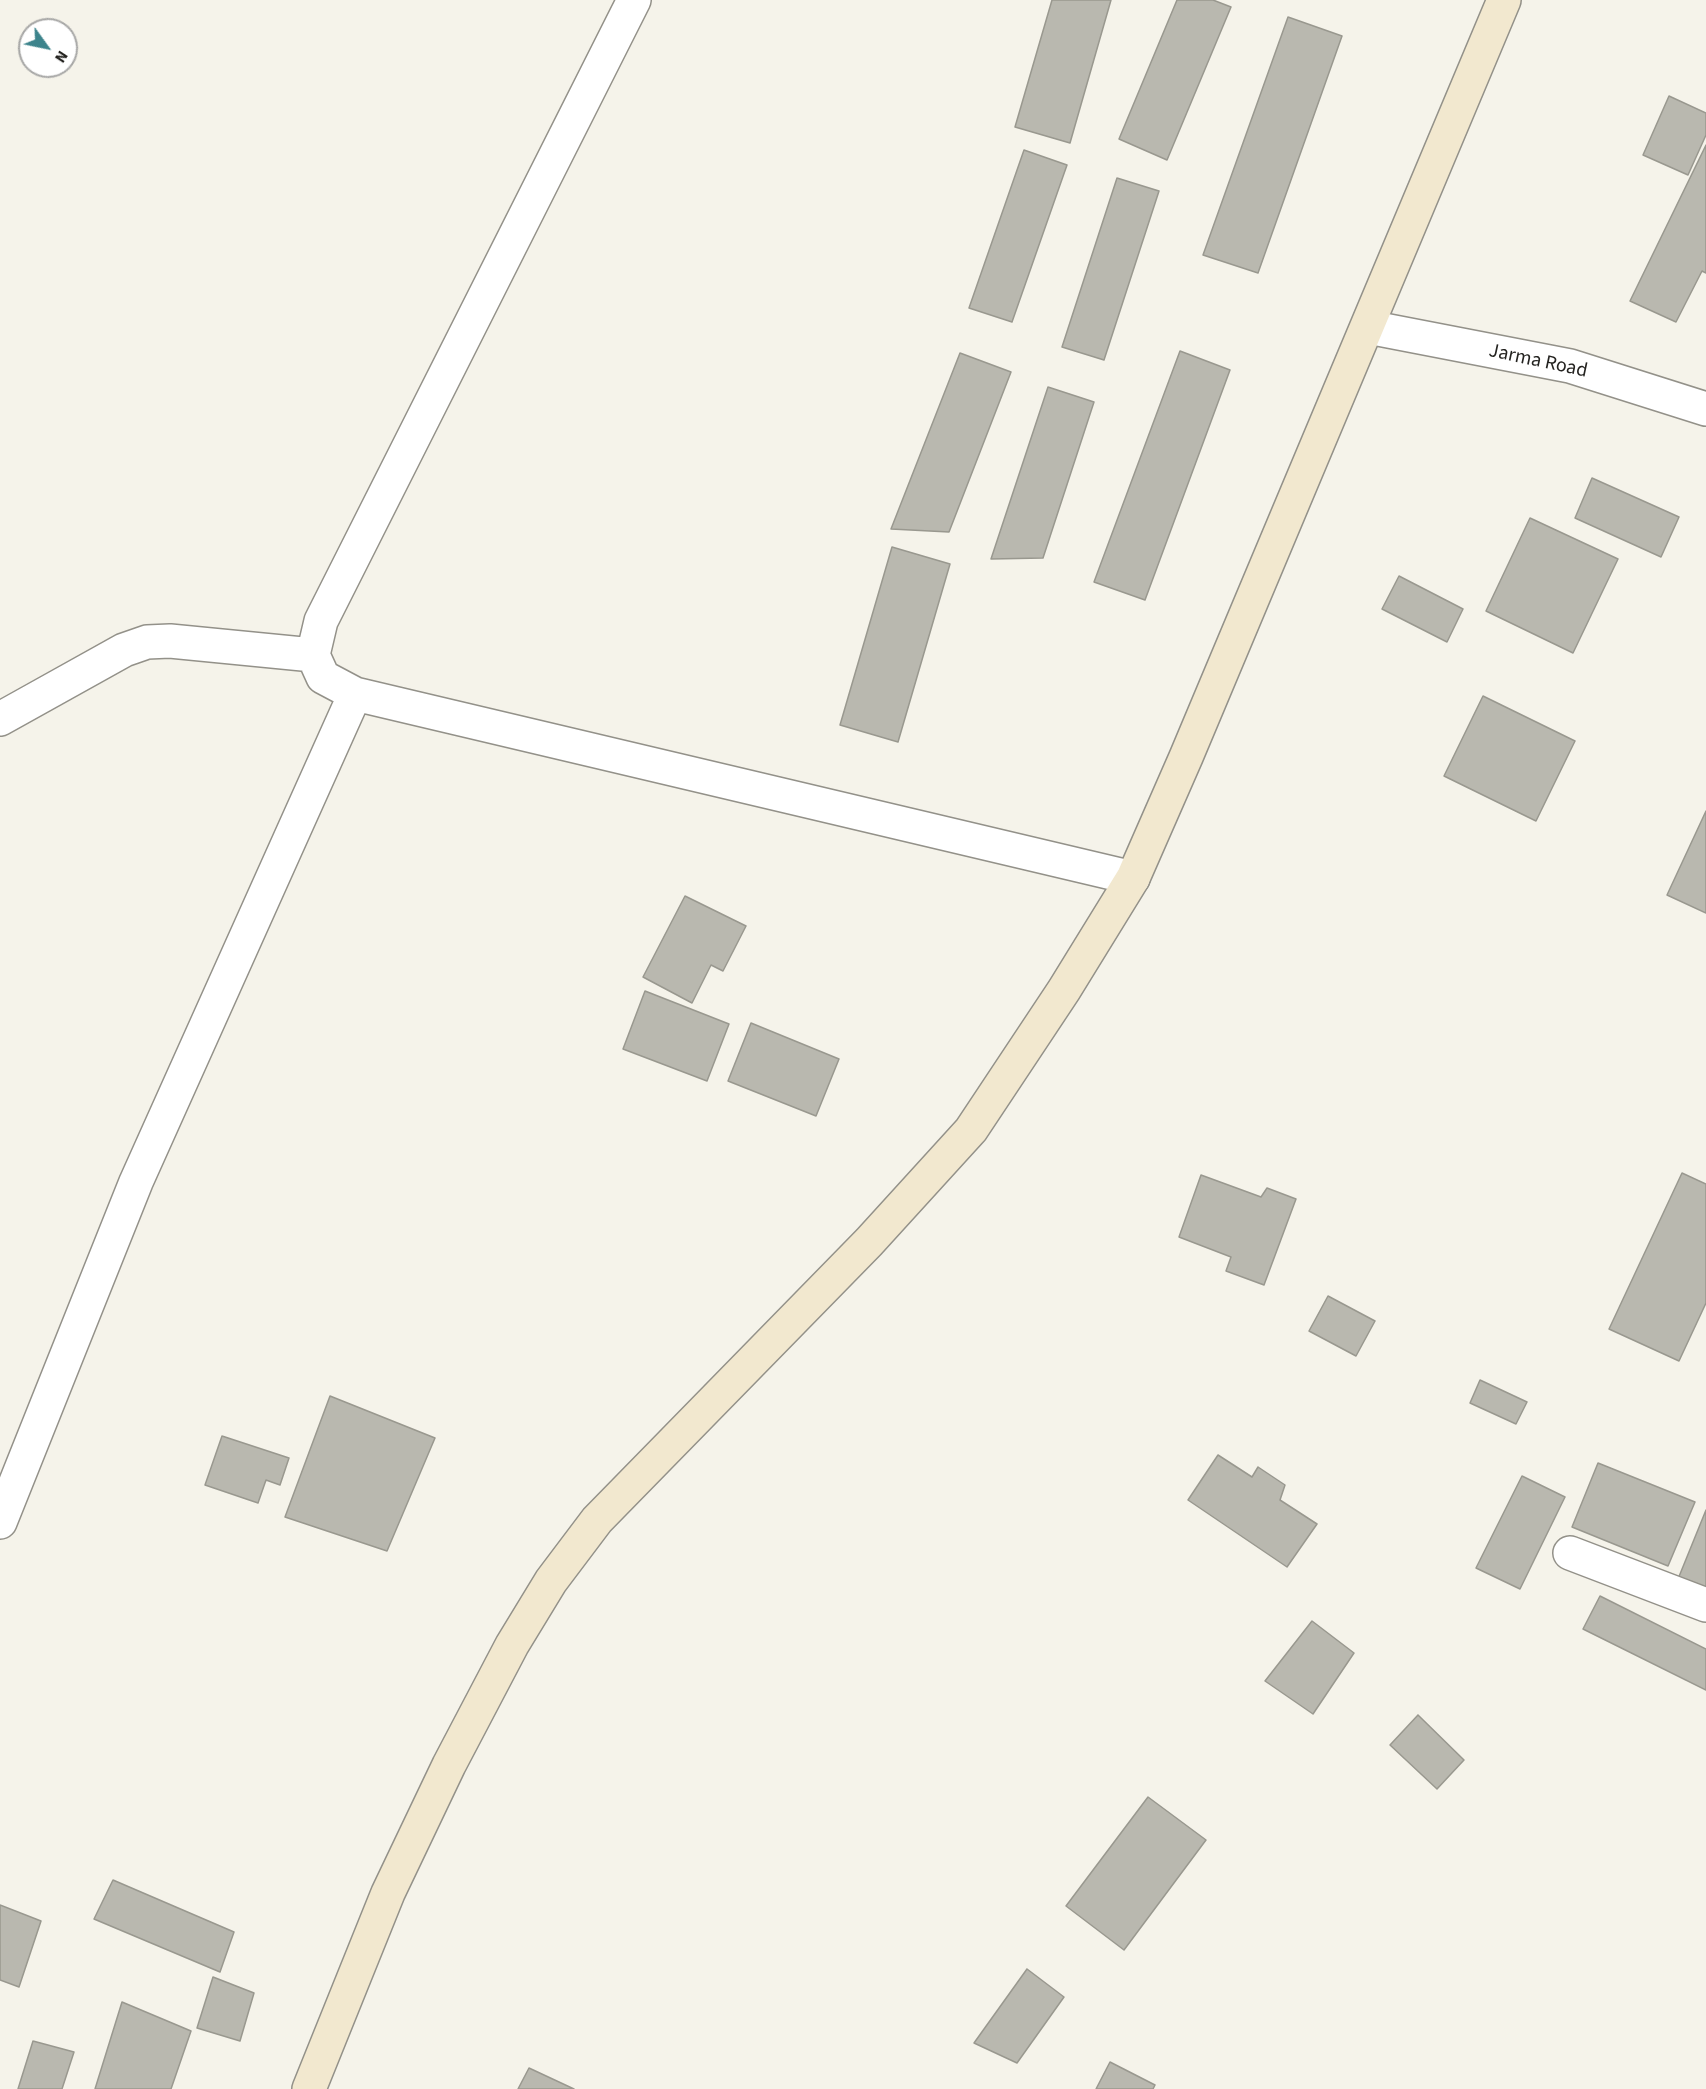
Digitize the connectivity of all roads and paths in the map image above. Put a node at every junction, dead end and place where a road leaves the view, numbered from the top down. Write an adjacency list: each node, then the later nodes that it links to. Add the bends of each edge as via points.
1 (634, 0): 5 (street, via 321,621)
2 (1504, 0): 3 (street)
3 (1368, 327): 4 (street, Jarma Road, via 1570,366); 8 (street)
4 (1706, 409)
5 (313, 655): 6 (street, via 323,677); 7 (street, via 147,642 123,650)
6 (355, 694): 8 (street); 9 (street, via 136,1182)
7 (0, 719)
8 (1133, 878): 12 (street, via 971,1130 869,1242 597,1520 551,1581 470,1725 388,1893)
9 (0, 1522)
10 (1570, 1553): 11 (street)
11 (1706, 1605)
12 (309, 2089)

